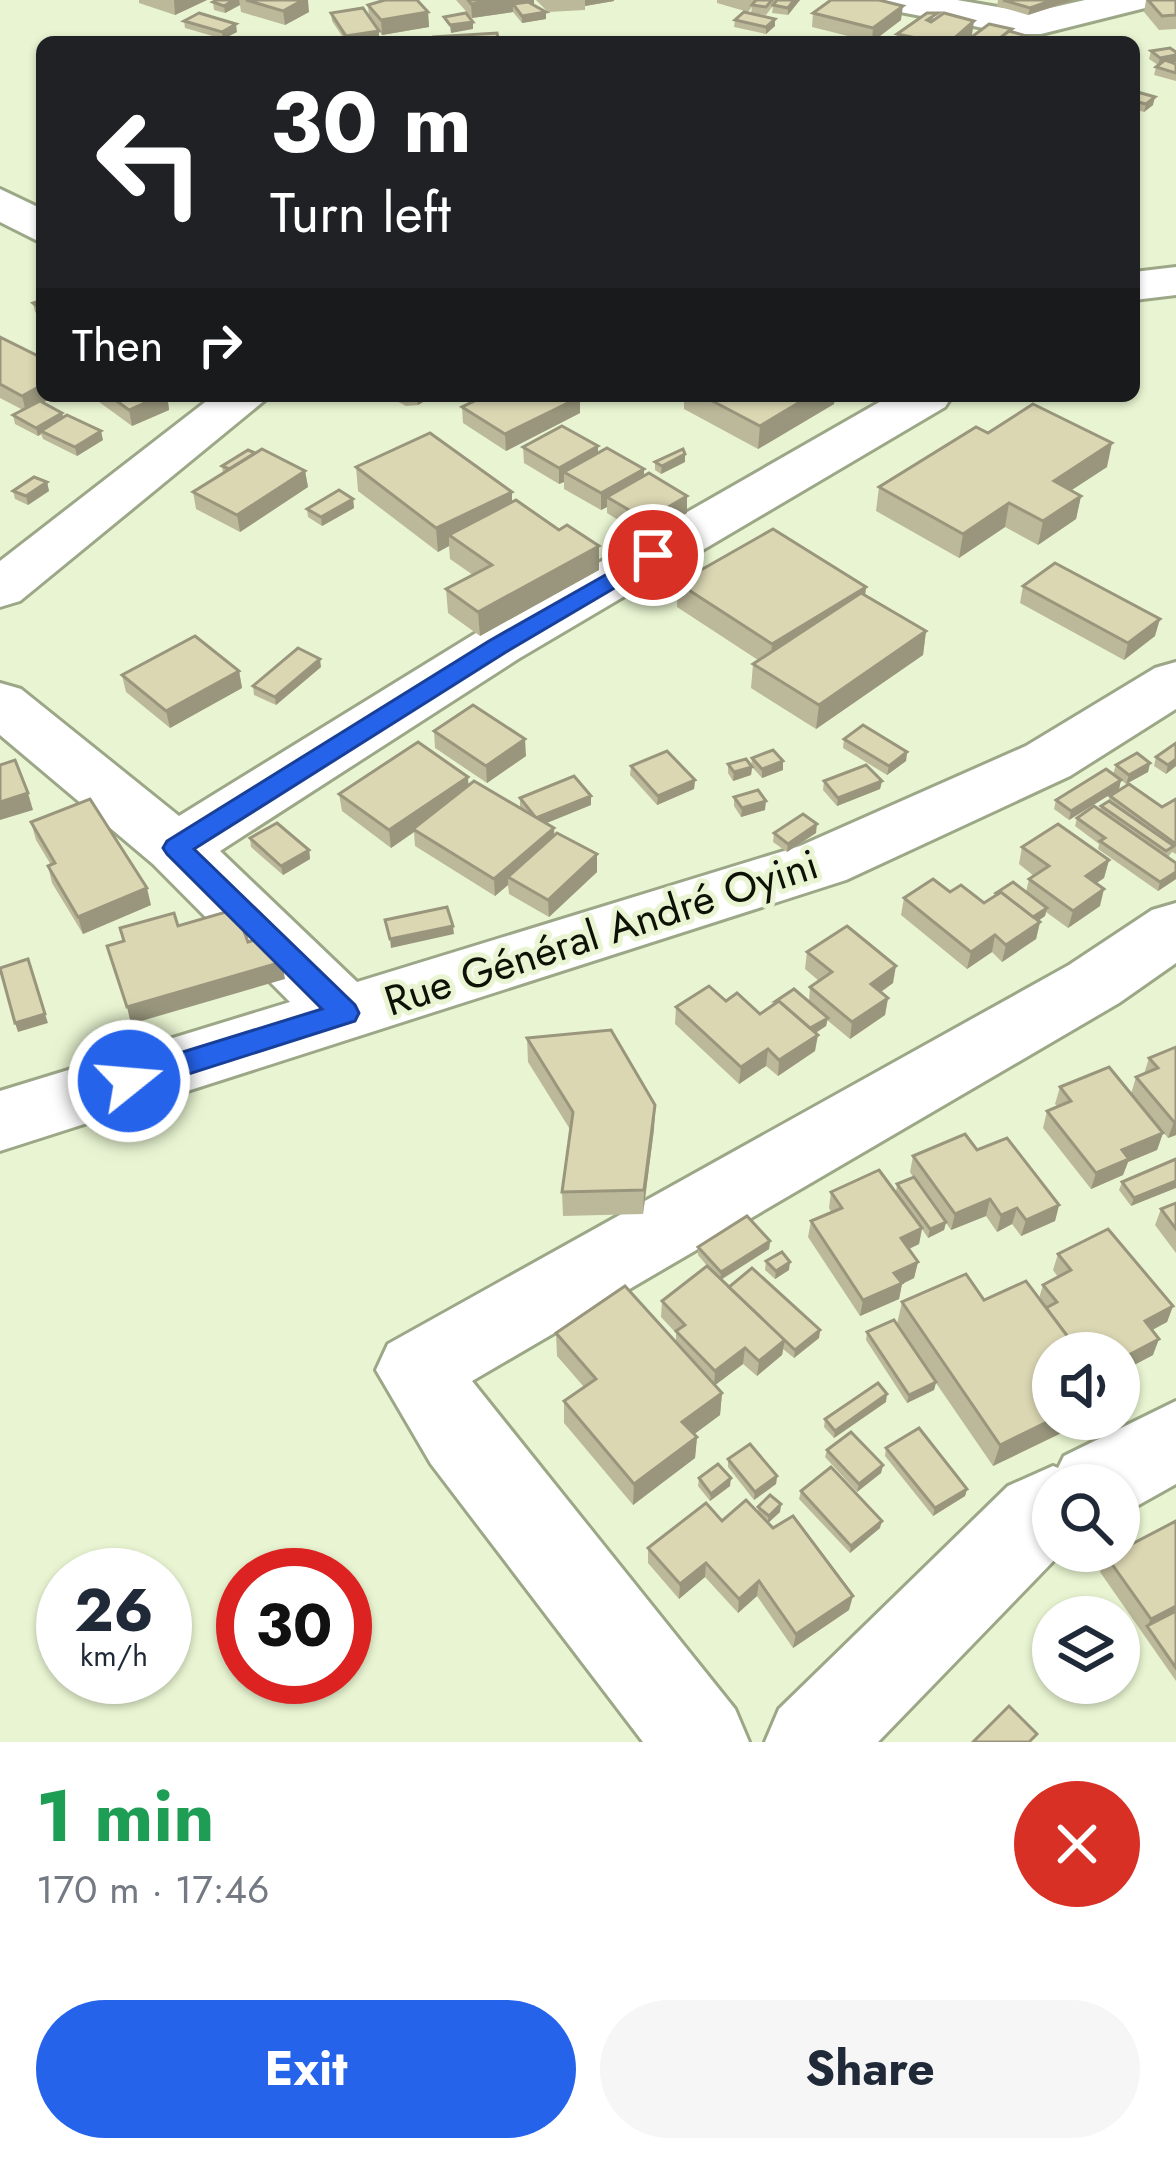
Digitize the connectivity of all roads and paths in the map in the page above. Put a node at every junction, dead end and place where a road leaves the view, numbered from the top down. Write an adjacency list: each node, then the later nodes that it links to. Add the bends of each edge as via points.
1 (895, 0): 2 (street, via 1028,22)
2 (1132, 0)
3 (0, 202): 4 (street)
4 (36, 225)
5 (1176, 281): 6 (street)
6 (1140, 285)
7 (237, 402): 9 (street)
8 (917, 402): 12 (street, via 497,646)
9 (0, 590)
10 (1176, 682): 16 (street, Rue Général André Oyini, via 1048,761 824,863)
11 (0, 703): 12 (street)
12 (176, 848): 16 (street)
13 (1176, 928): 15 (street)
14 (1176, 972): 15 (street)
15 (1094, 983): 21 (street, via 417,1370)
16 (344, 1013): 17 (street, Rue Général André Oyini)
17 (0, 1121)
18 (1176, 1440): 19 (street)
19 (1132, 1464)
20 (1032, 1522): 22 (street)
21 (702, 1742)
22 (812, 1742)

